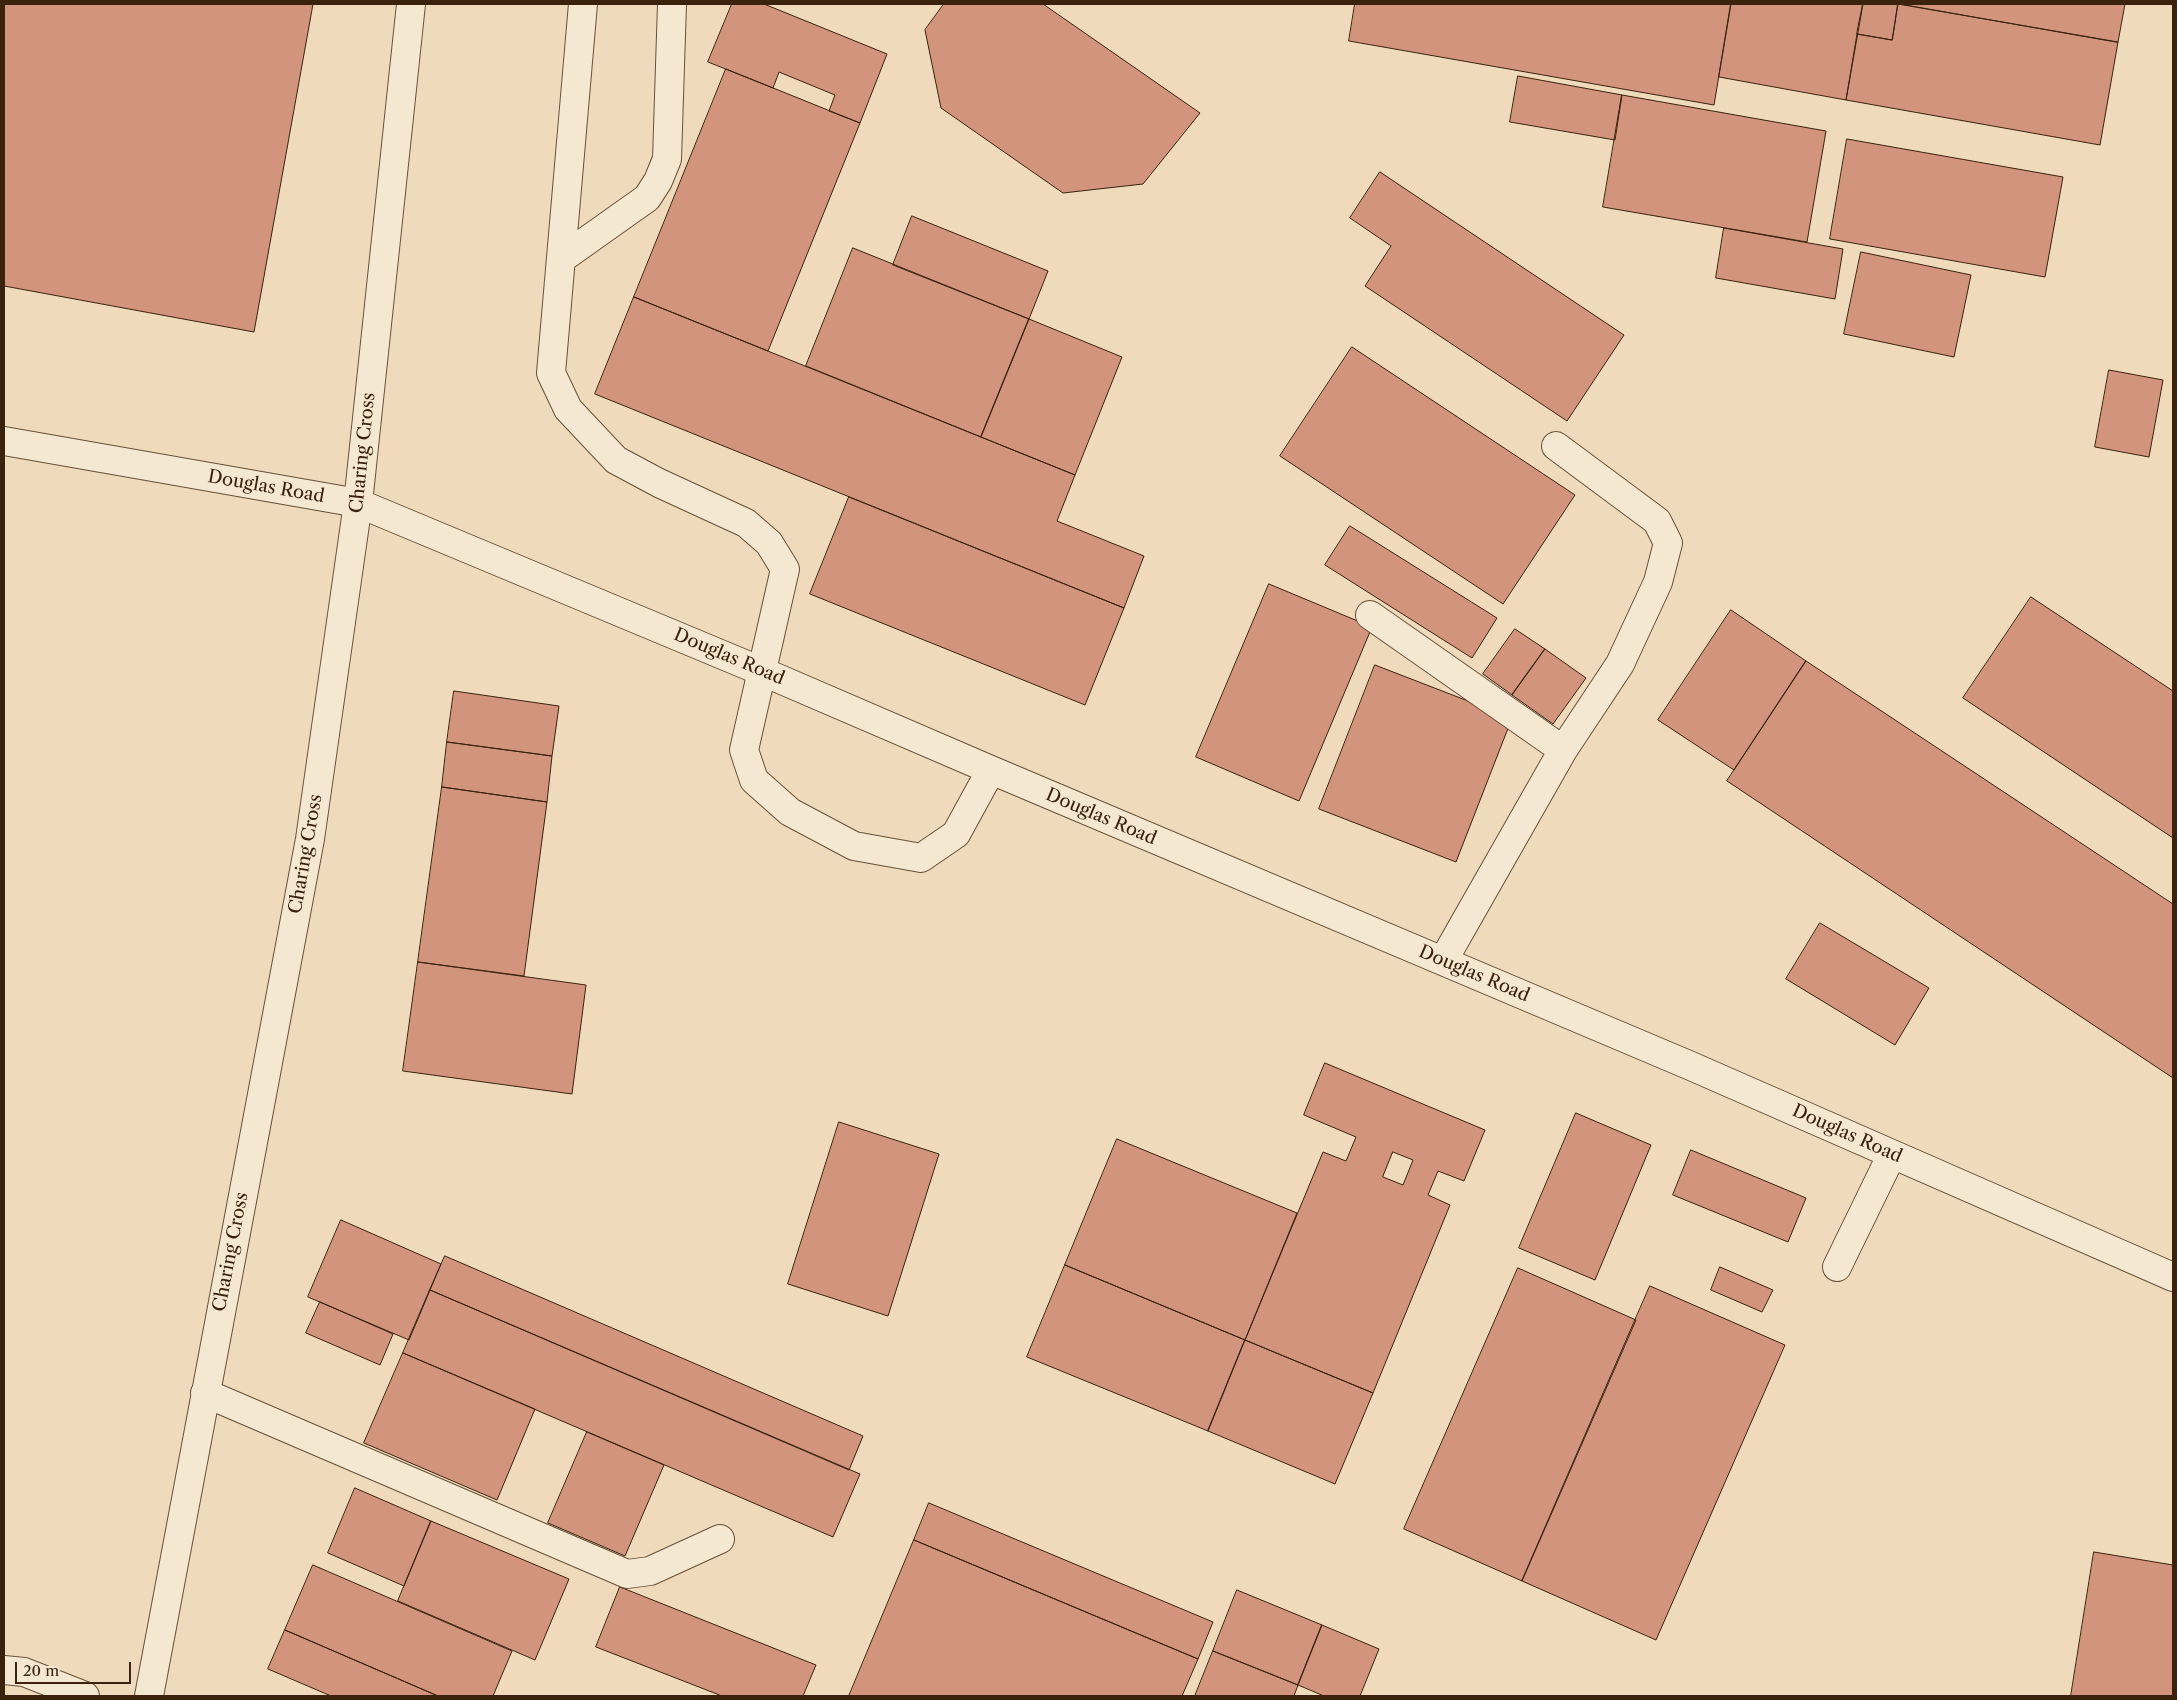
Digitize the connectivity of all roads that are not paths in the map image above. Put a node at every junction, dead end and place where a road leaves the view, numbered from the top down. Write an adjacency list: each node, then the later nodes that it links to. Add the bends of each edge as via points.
1 (410, 4): 7 (street, Charing Cross)
2 (583, 4): 4 (street)
3 (672, 4): 4 (street, via 666,159 658,180 646,198)
4 (561, 259): 9 (street, via 552,373 568,409 616,460 746,523 769,543 786,570)
5 (4, 440): 7 (street, Douglas Road)
6 (1556, 446): 10 (street, via 1657,521 1668,543 1658,582 1620,664)
7 (358, 503): 9 (street, Douglas Road); 16 (street, Charing Cross, via 310,839)
8 (1370, 615): 10 (street)
9 (761, 670): 11 (street, Douglas Road); 11 (street, via 744,750 754,780 790,812 854,846 921,858 956,834)
10 (1563, 750): 12 (street)
11 (991, 770): 12 (street, Douglas Road)
12 (1443, 961): 13 (street, Douglas Road)
13 (1892, 1154): 14 (street); 15 (street, Douglas Road)
14 (1838, 1267)
15 (2173, 1277)
16 (205, 1394): 17 (street, via 627,1574 650,1571); 20 (street, Charing Cross)
17 (720, 1539)
18 (4, 1670): 19 (street, via 24,1672)
19 (85, 1696)
20 (149, 1696)

